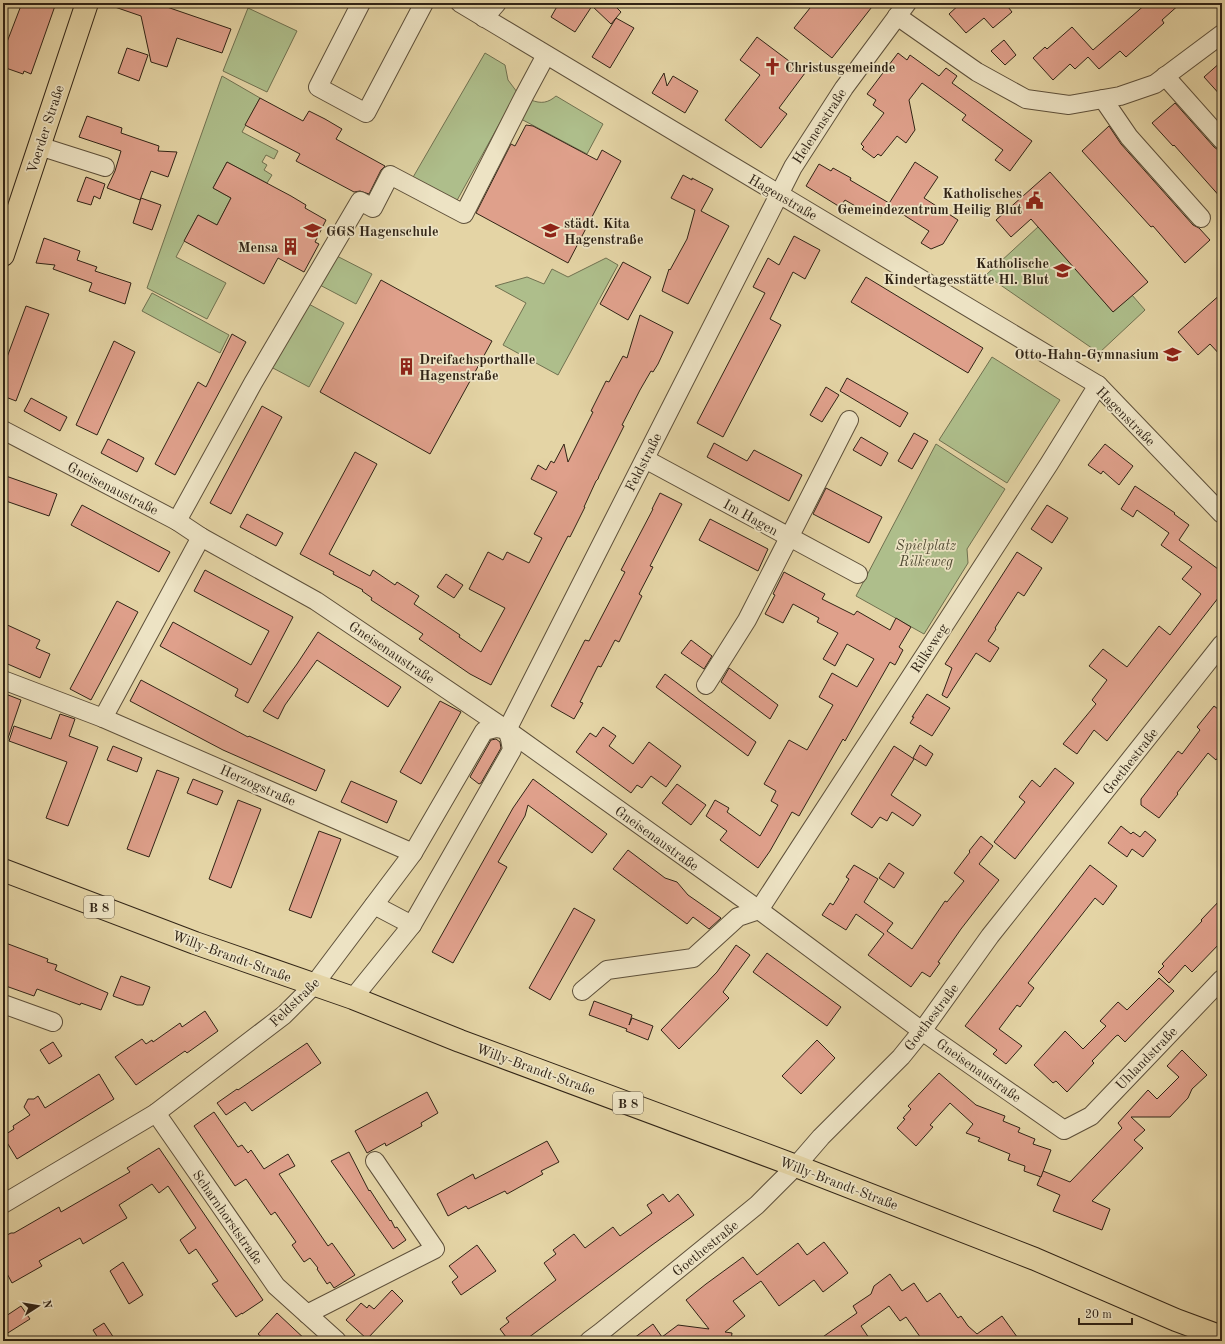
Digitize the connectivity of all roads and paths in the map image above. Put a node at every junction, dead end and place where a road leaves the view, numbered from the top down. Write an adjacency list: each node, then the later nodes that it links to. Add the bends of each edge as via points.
1 (87, 3): 13 (main road, Voerder Straße)
2 (361, 3): 3 (street, via 318,87 366,113)
3 (424, 3)
4 (460, 3): 7 (street, Hagenstraße)
5 (497, 3): 7 (street)
6 (902, 9): 11 (street, via 977,72 1026,98 1069,105); 15 (street, Helenenstraße, via 844,88)
7 (484, 18): 9 (street, Hagenstraße)
8 (1222, 34): 10 (street)
9 (546, 55): 15 (street, Hagenstraße); 23 (street, via 464,214 390,175 372,208 360,201 253,383)
10 (1165, 76): 11 (street, via 1155,84 1120,96); 12 (street)
11 (1102, 99): 16 (street, via 1128,137)
12 (1222, 140)
13 (40, 146): 14 (street); 17 (main road, Voerder Straße)
14 (105, 167)
15 (778, 194): 18 (street, Hagenstraße); 21 (street, Feldstraße)
16 (1201, 218)
17 (3, 255)
18 (1098, 386): 22 (street, Hagenstraße); 35 (street, Rilkeweg)
19 (849, 420): 25 (street)
20 (3, 430): 23 (street, Gneisenaustraße)
21 (645, 459): 25 (street, Im Hagen); 31 (street, Feldstraße)
22 (1222, 514)
23 (177, 521): 24 (street, Gneisenaustraße)
24 (201, 537): 30 (street); 31 (street, Gneisenaustraße, via 316,601)
25 (790, 538): 26 (street, Im Hagen); 29 (street, via 747,620)
26 (858, 574)
27 (1222, 644): 43 (street, Goethestraße, via 990,936)
28 (3, 680): 30 (street, Herzogstraße)
29 (706, 684)
30 (103, 718): 32 (street, Herzogstraße)
31 (506, 730): 32 (street, Feldstraße, via 496,728 484,731); 35 (street, Gneisenaustraße); 36 (street, via 512,750)
32 (413, 853): 34 (street, Feldstraße)
33 (3, 870): 38 (main road, Willy-Brandt-Straße / B 8, via 195,944)
34 (374, 904): 36 (street); 38 (street, Feldstraße)
35 (759, 910): 39 (street, via 738,918 693,958 607,970); 43 (street, Gneisenaustraße)
36 (412, 925): 40 (street)
37 (1222, 979): 45 (street, Uhlandstraße, via 1091,1116)
38 (313, 986): 40 (main road, Willy-Brandt-Straße / B 8); 44 (street, Feldstraße, via 284,1015)
39 (582, 991)
40 (353, 998): 47 (main road, Willy-Brandt-Straße / B 8)
41 (3, 1004): 42 (street)
42 (53, 1022)
43 (922, 1031): 45 (street, Gneisenaustraße); 47 (street, Goethestraße, via 901,1057 821,1137)
44 (156, 1114): 48 (street, Feldstraße); 49 (street, Scharnhorststraße, via 276,1286)
45 (1064, 1130)
46 (375, 1161): 49 (street, via 435,1249)
47 (796, 1166): 50 (main road, Willy-Brandt-Straße / B 8, via 1035,1259); 53 (street, Goethestraße, via 757,1205)
48 (3, 1204)
49 (307, 1314): 52 (street, Scharnhorststraße)
50 (1176, 1320): 51 (main road, Willy-Brandt-Straße / B 8); 54 (main road)
51 (1222, 1337)
52 (338, 1341)
53 (589, 1341)
54 (1195, 1341)

